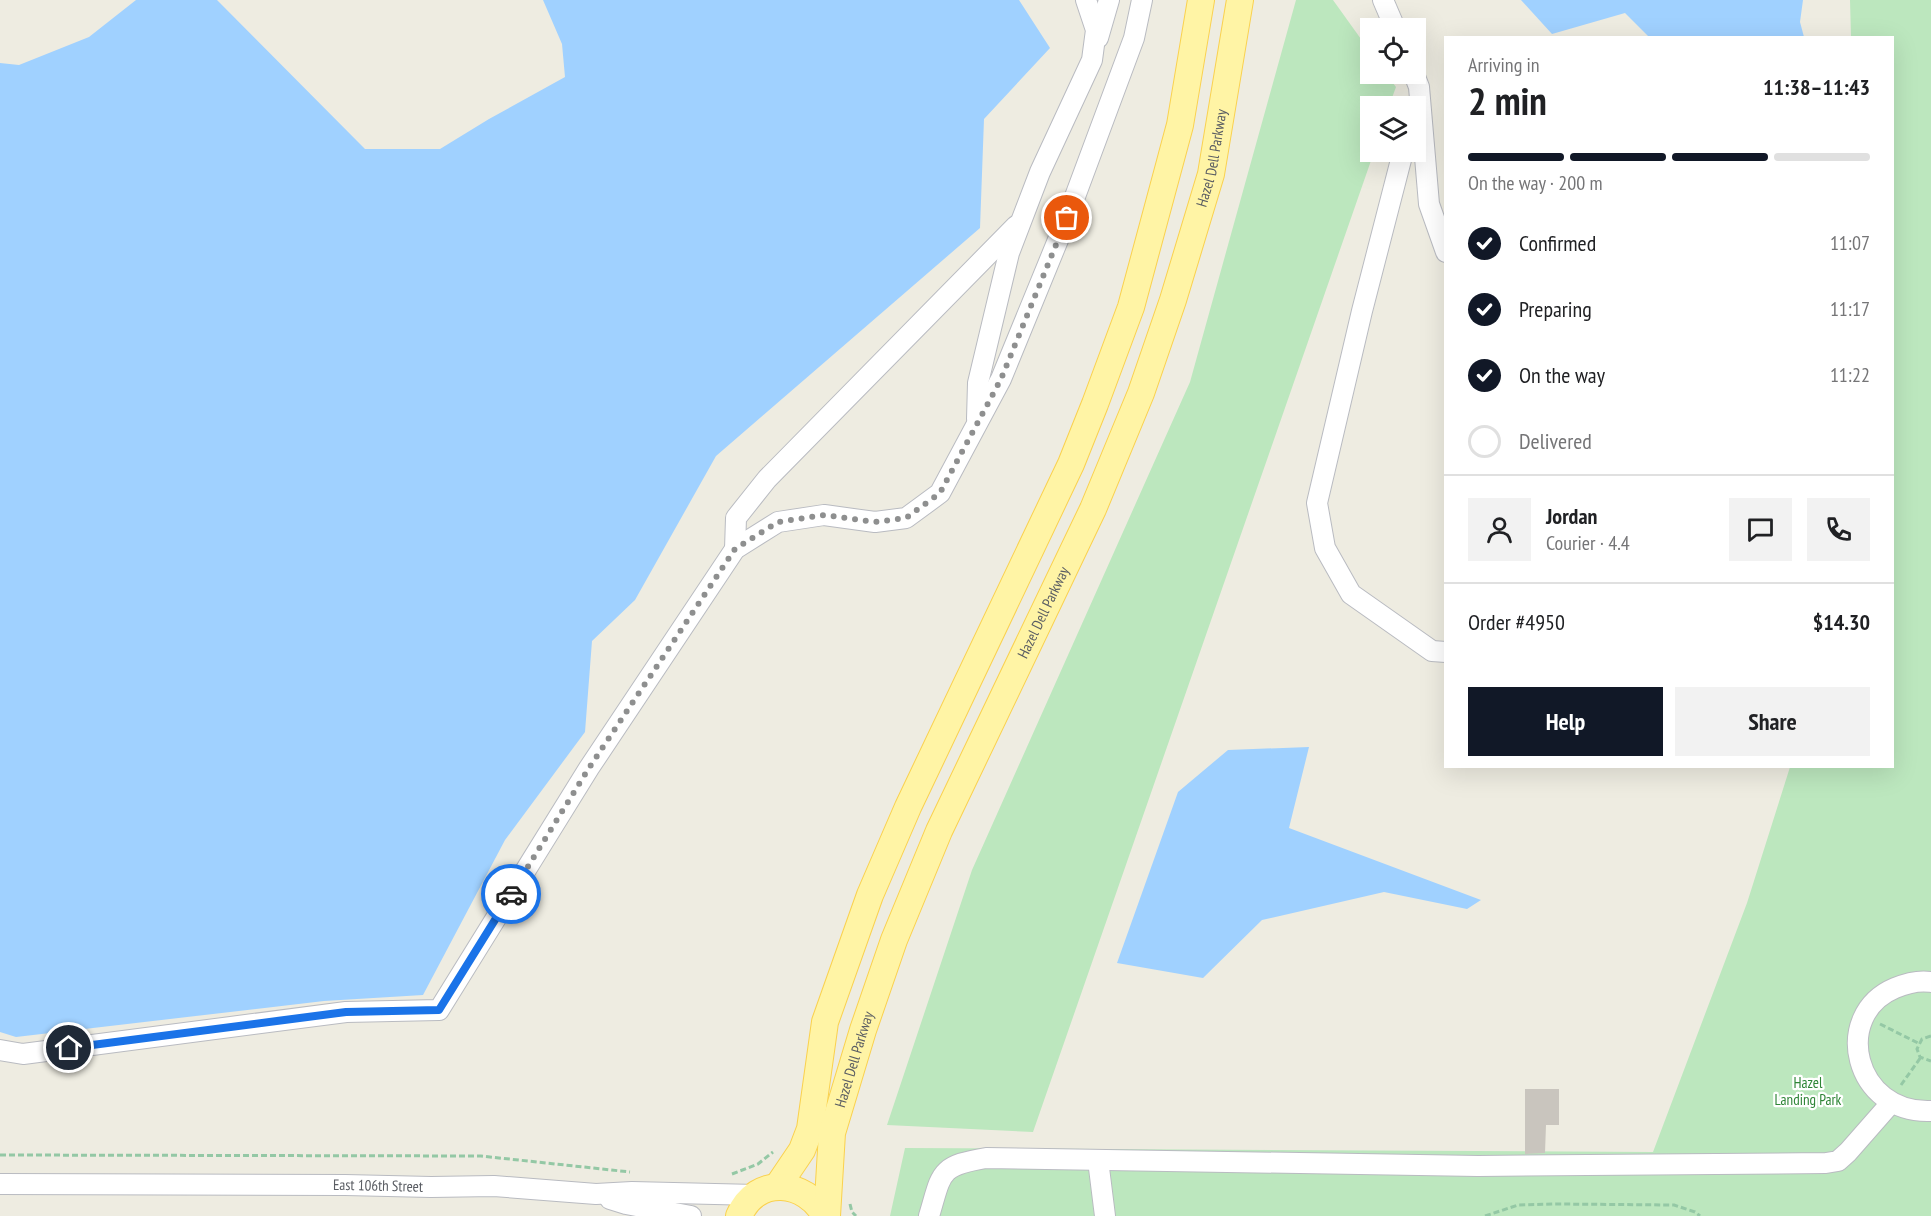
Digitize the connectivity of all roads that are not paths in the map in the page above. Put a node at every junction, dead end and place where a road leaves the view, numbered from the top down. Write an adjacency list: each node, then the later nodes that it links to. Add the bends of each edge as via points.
1 (1086, 0): 8 (street, via 1096,30)
2 (1108, 0): 8 (street)
3 (1142, 0): 13 (street, via 1134,38 1067,218 1001,379)
4 (1201, 0): 22 (main road, Hazel Dell Parkway, via 1180,125 1127,318 1071,464 870,895 825,1022 810,1129 802,1150)
5 (1240, 0): 26 (main road, Hazel Dell Parkway, via 1211,174 1161,337 1112,467 939,831 894,940 832,1133)
6 (1383, 0): 7 (street)
7 (1391, 18)
8 (1092, 60): 11 (street)
9 (1417, 84): 12 (street, via 1430,204)
10 (1400, 162): 15 (street, via 1317,503 1325,548 1351,594 1432,651)
11 (1022, 219): 13 (street, via 1009,253 978,383); 14 (street, via 767,480 736,518)
12 (1444, 246)
13 (977, 423): 14 (street, via 940,493 906,518 875,522 824,515 778,522)
14 (735, 549): 17 (street, via 589,768 439,1010 346,1012 23,1054)
15 (1444, 652)
16 (1931, 982): 18 (street, via 1906,983 1890,990 1865,1017 1858,1054 1863,1073 1874,1090)
17 (0, 1050)
18 (1890, 1103): 19 (street, via 1918,1112); 20 (street, via 1848,1152 1838,1161 1826,1163 1478,1167)
19 (1931, 1111)
20 (1098, 1160): 27 (street, via 1004,1157 960,1162 941,1175); 28 (street)
21 (0, 1184): 23 (street, East 106th Street, via 494,1186)
22 (766, 1191): 23 (street, East 106th Street); 25 (main road, Hazel Dell Parkway, via 747,1203); 26 (main road, via 793,1188 808,1194)
23 (596, 1194): 24 (street)
24 (691, 1216)
25 (739, 1216)
26 (826, 1216)
27 (929, 1216)
28 (1105, 1216)

